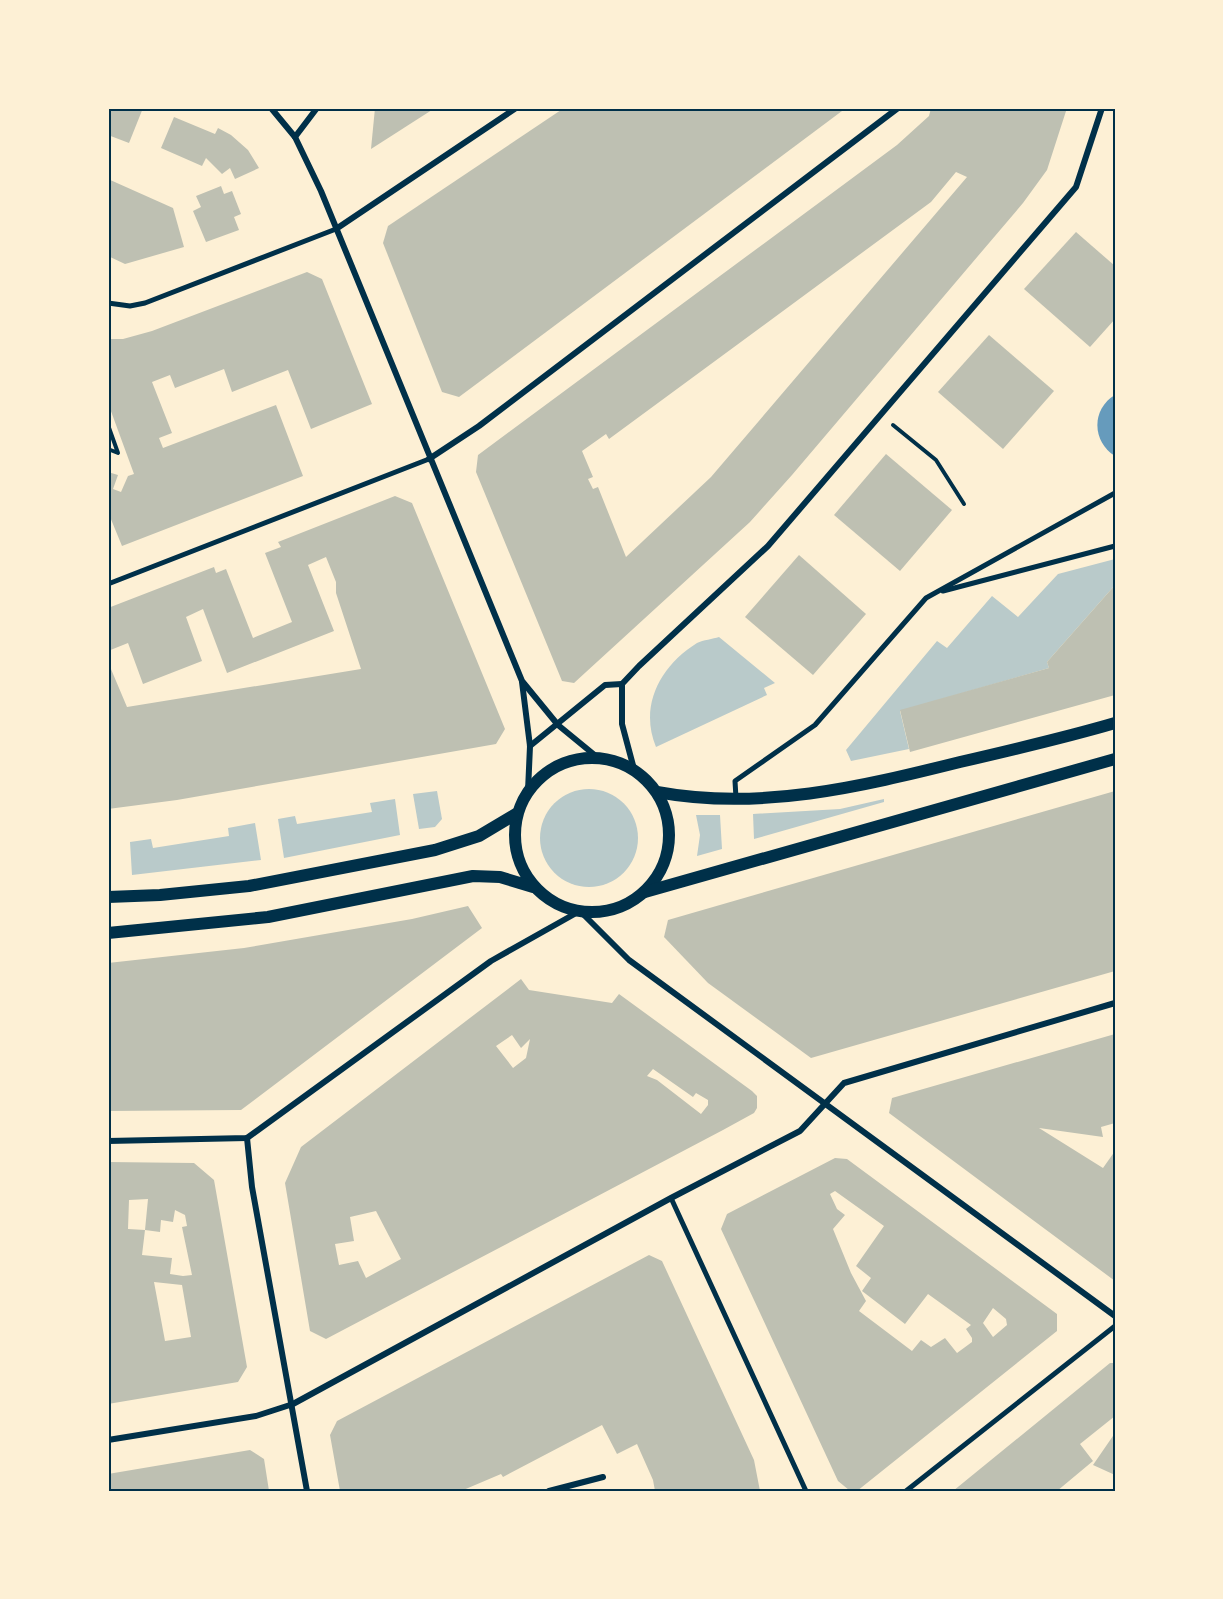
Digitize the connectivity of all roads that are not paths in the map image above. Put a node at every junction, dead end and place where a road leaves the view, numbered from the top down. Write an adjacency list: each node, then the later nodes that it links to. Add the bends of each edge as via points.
1 (271, 108): 6 (street)
2 (317, 108): 6 (street)
3 (516, 108): 7 (street)
4 (898, 108): 9 (street)
5 (1102, 108): 15 (street, via 1076,187 768,546)
6 (295, 137): 7 (street)
7 (336, 229): 8 (street, via 145,303); 9 (street)
8 (108, 303)
9 (429, 459): 12 (street); 14 (street)
10 (1115, 493): 13 (street)
11 (1115, 546): 13 (street)
12 (108, 584)
13 (936, 593): 24 (street, via 926,598 815,725 735,781)
14 (522, 681): 17 (street); 18 (street)
15 (622, 684): 17 (street, via 605,685); 21 (street, via 622,724)
16 (1115, 723): 24 (main road, via 879,782 808,795)
17 (558, 725): 18 (street); 19 (street)
18 (530, 746): 22 (street)
19 (597, 757): 21 (main road); 22 (main road, via 571,760 546,771)
20 (1115, 759): 27 (main road)
21 (634, 769): 23 (main road)
22 (528, 791): 25 (main road)
23 (657, 792): 24 (main road, via 694,799); 27 (main road, via 668,817 670,844 662,870)
24 (736, 800)
25 (516, 814): 26 (main road, via 516,848 520,865); 28 (main road, via 479,836 435,850 249,886)
26 (533, 887): 29 (main road, via 554,903); 30 (main road, via 500,877 473,876 268,917)
27 (645, 892): 29 (main road, via 626,905 604,912)
28 (108, 897)
29 (579, 912): 32 (street, via 629,960); 33 (street, via 491,961)
30 (108, 933)
31 (1115, 1003): 32 (street, via 844,1083)
32 (825, 1104): 35 (street, via 800,1131); 36 (street)
33 (247, 1138): 34 (street); 38 (street, via 252,1187)
34 (108, 1140)
35 (671, 1198): 38 (street); 43 (street)
36 (1115, 1316)
37 (1115, 1326): 44 (street)
38 (292, 1404): 39 (street, via 256,1416); 41 (street)
39 (108, 1440)
40 (603, 1477): 42 (street)
41 (307, 1491)
42 (549, 1491)
43 (806, 1491)
44 (906, 1491)

